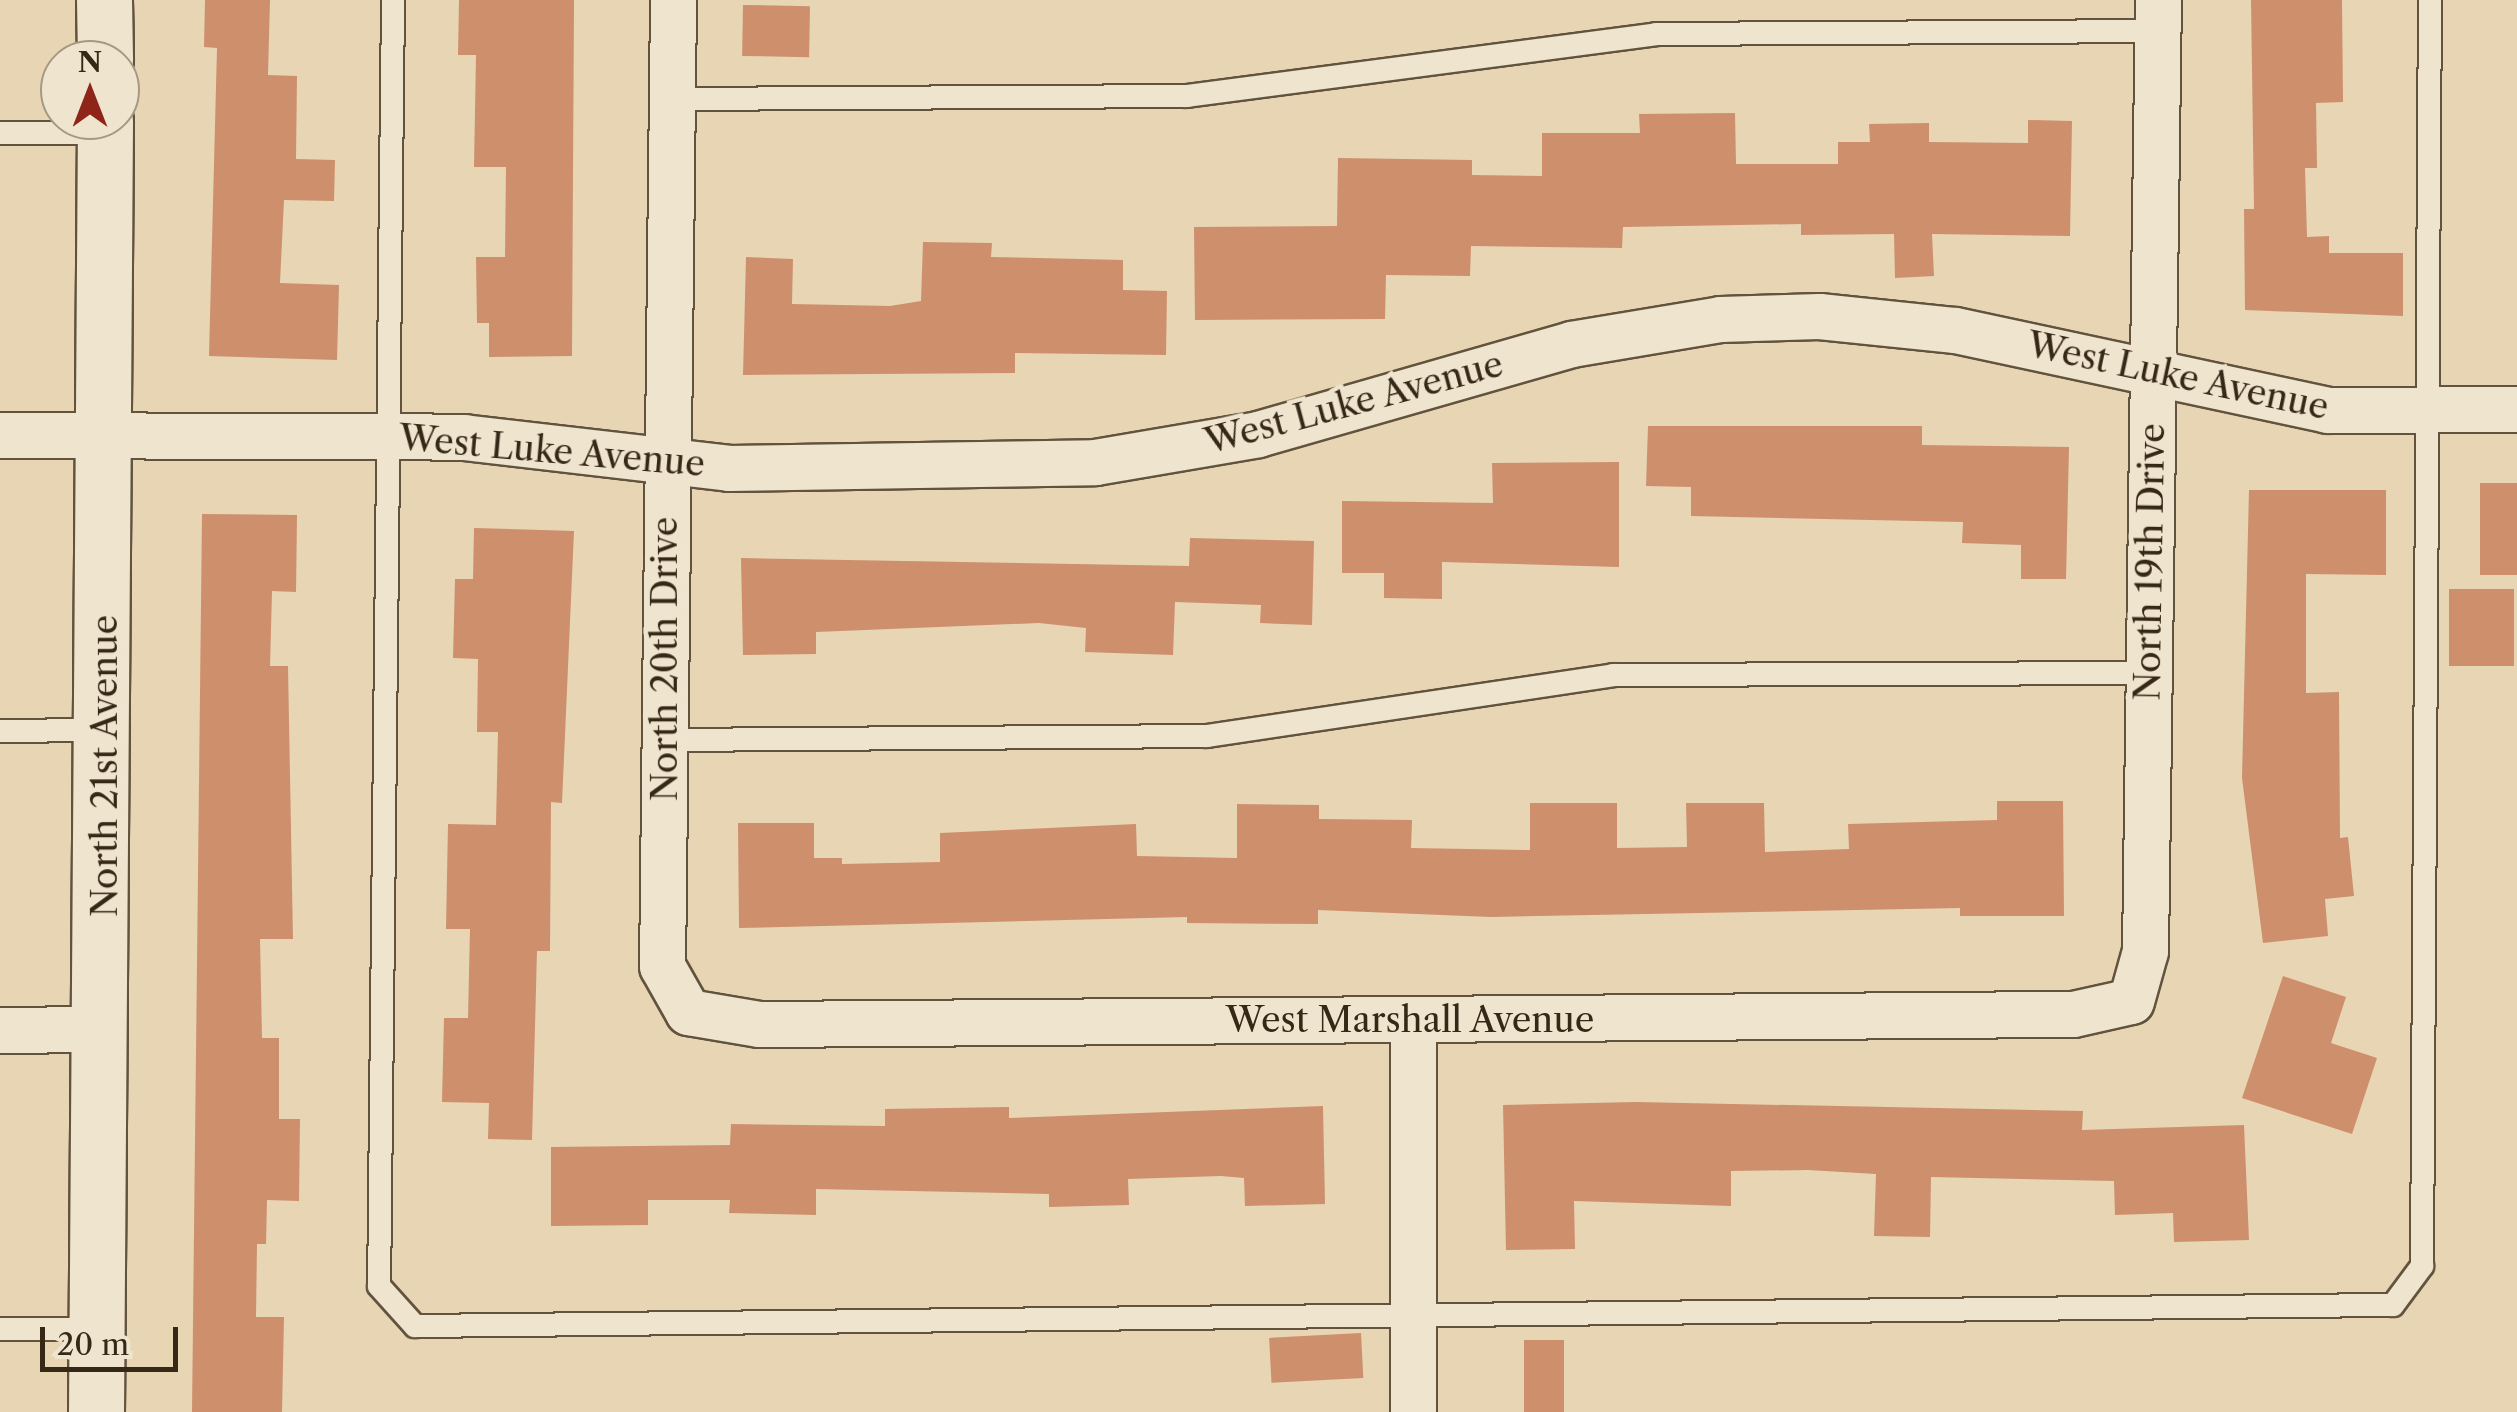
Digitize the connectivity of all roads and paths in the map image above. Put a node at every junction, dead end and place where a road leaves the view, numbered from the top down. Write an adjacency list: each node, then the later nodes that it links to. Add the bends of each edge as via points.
1 (104, 0): 6 (street)
2 (393, 0): 14 (lane)
3 (672, 0): 7 (street, North 20th Drive)
4 (2430, 0): 13 (lane)
5 (2158, 15): 7 (lane, via 1656,34 1187,96); 11 (street, North 19th Drive)
6 (105, 40)
7 (672, 99): 17 (street, North 20th Drive)
8 (40, 130): 9 (lane)
9 (0, 133)
10 (106, 140): 16 (street, North 21st Avenue)
11 (2154, 374): 13 (street, West Luke Avenue, via 2327,410); 17 (street, West Luke Avenue, via 1955,330 1819,316 1720,320 1571,344 1258,434 1096,462 730,468); 18 (street, North 19th Drive)
12 (2517, 409): 13 (street, West Luke Avenue)
13 (2427, 411): 27 (lane, via 2422,1266 2393,1305)
14 (392, 434): 16 (street, West Luke Avenue); 17 (street, West Luke Avenue); 27 (lane, via 378,1286 415,1326)
15 (0, 435): 16 (street, West Luke Avenue)
16 (106, 436): 19 (street, North 21st Avenue)
17 (666, 461): 21 (street, North 20th Drive)
18 (2147, 673): 21 (lane, via 1614,675 1207,736); 22 (street, North 19th Drive, via 2145,952)
19 (106, 730): 20 (lane); 25 (street, North 21st Avenue)
20 (0, 731)
21 (666, 740): 23 (street, North 20th Drive, via 662,966)
22 (2132, 1001): 24 (street, West Marshall Avenue, via 2072,1014)
23 (688, 1012): 24 (street, West Marshall Avenue, via 758,1024)
24 (1413, 1021): 27 (street)
25 (102, 1029): 26 (street); 29 (street, North 21st Avenue)
26 (0, 1030)
27 (1413, 1315): 31 (street)
28 (0, 1329): 29 (lane)
29 (98, 1329): 30 (street, North 21st Avenue)
30 (96, 1412)
31 (1413, 1412)

